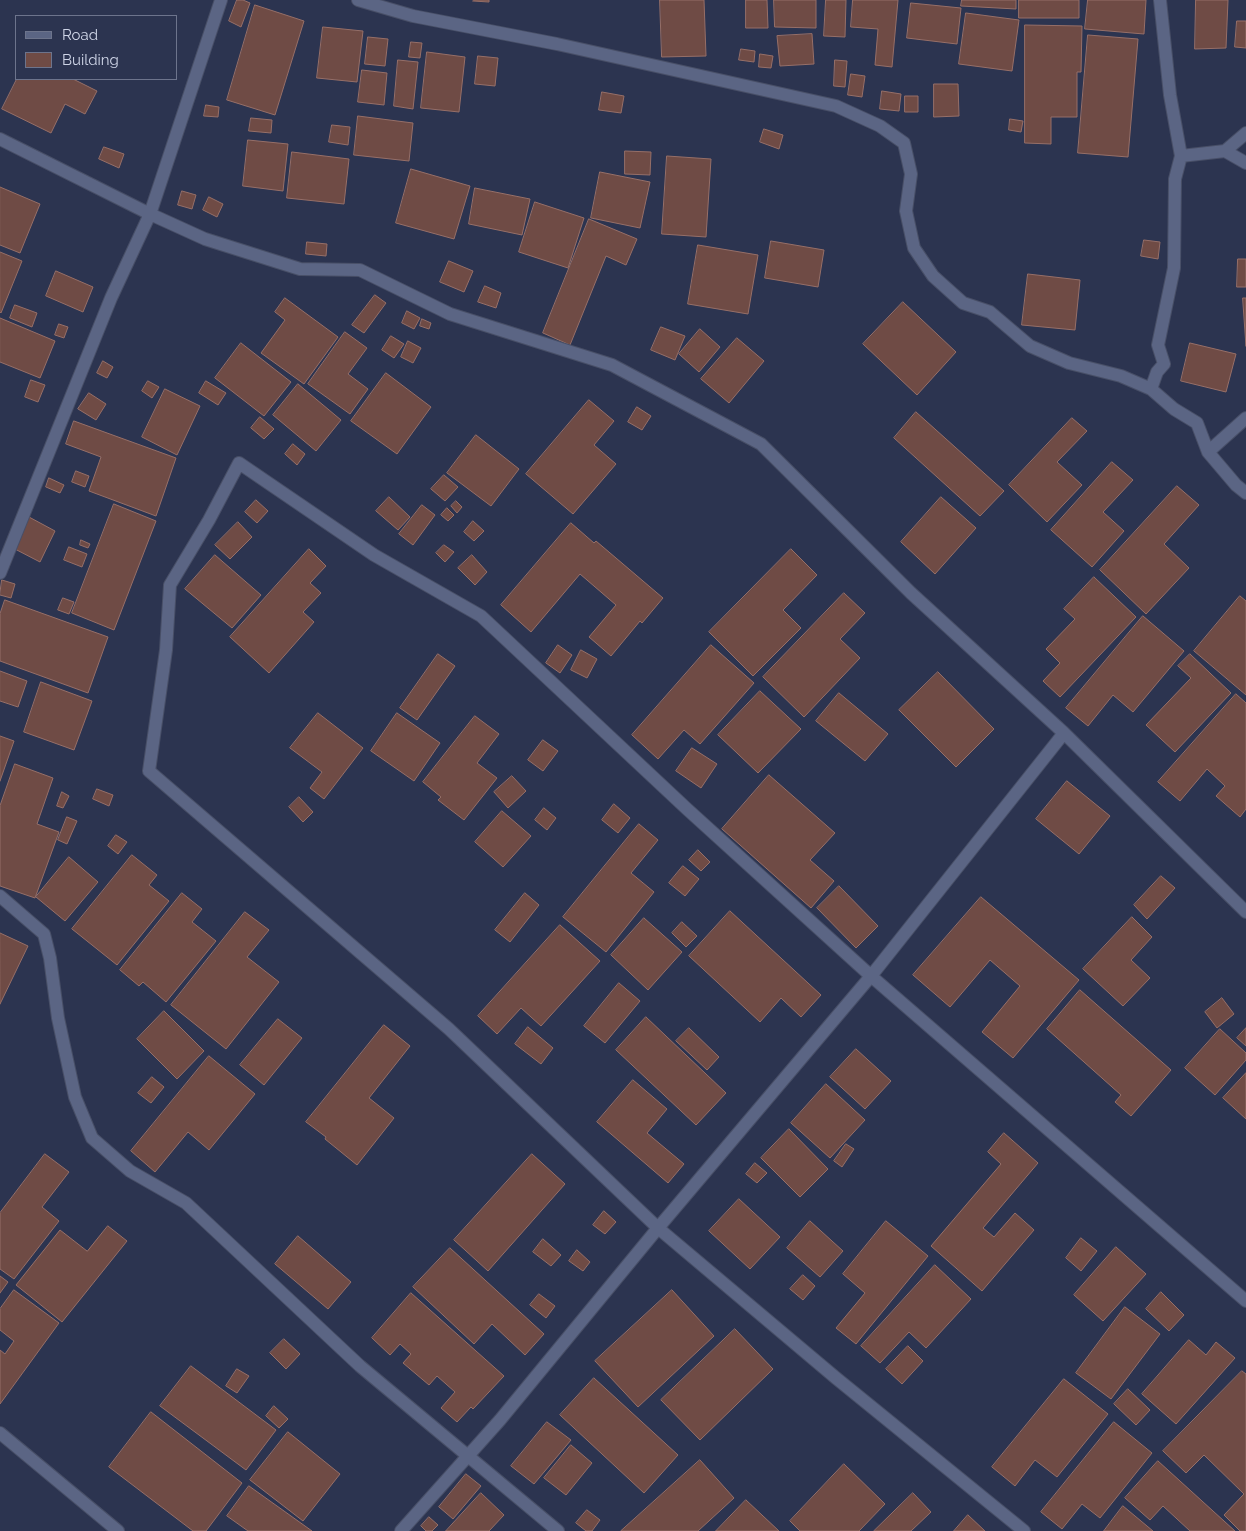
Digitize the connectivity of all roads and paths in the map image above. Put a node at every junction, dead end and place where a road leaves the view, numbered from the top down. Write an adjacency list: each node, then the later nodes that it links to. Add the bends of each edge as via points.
1 (222, 0): 9 (street)
2 (358, 0): 10 (street, via 413,16 557,44 836,106 880,126 904,143 911,174 906,211 914,248 933,276 963,304 990,312 1030,346 1069,363 1121,376)
3 (1160, 0): 7 (street, via 1170,95)
4 (1246, 133): 6 (street)
5 (0, 139): 9 (street)
6 (1225, 151): 7 (street); 8 (street)
7 (1181, 156): 10 (street, via 1175,179 1174,268 1158,345 1164,364 1157,372)
8 (1246, 163)
9 (150, 214): 14 (street, via 111,298); 15 (street, via 205,239 300,269 360,270 450,314 612,365 761,444 911,593)
10 (1151, 389): 12 (street, via 1197,423)
11 (1246, 418): 12 (street)
12 (1208, 452): 13 (street)
13 (1246, 494)
14 (0, 573)
15 (1064, 734): 17 (street); 18 (street)
16 (0, 896): 22 (street, via 44,934 75,1097 92,1138 130,1170 186,1203 360,1366)
17 (1246, 912)
18 (871, 976): 19 (street); 19 (street, via 481,616 374,555 239,462 170,585 166,650 149,771 449,1029); 20 (street)
19 (658, 1228): 22 (street); 26 (street)
20 (1246, 1301)
21 (0, 1433): 23 (street)
22 (468, 1457): 24 (street); 25 (street)
23 (118, 1531)
24 (401, 1531)
25 (558, 1531)
26 (1024, 1531)

